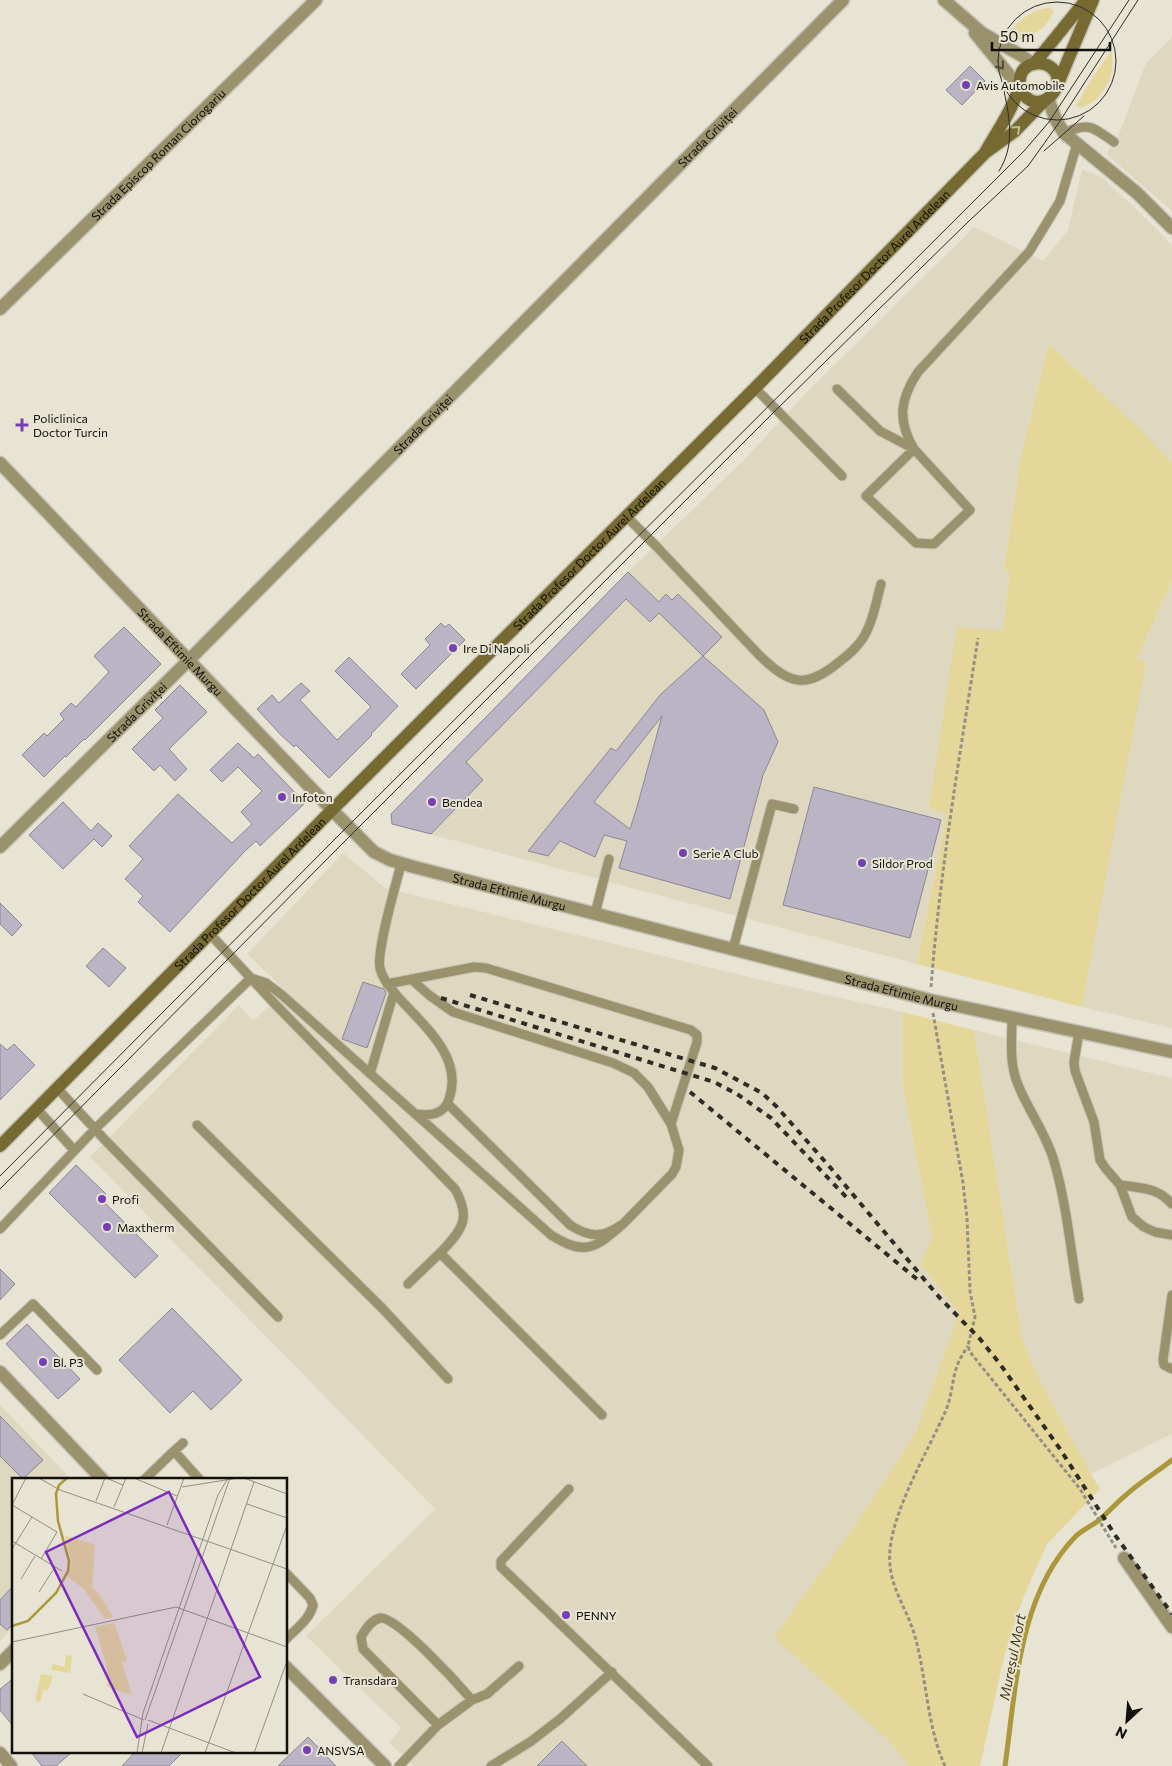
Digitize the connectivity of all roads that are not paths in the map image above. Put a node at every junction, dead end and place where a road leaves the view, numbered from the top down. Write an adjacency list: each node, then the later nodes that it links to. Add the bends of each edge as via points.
1 (316, 0): 16 (street, Strada Episcop Roman Ciorogariu)
2 (843, 0): 24 (street, Strada Griviței)
3 (944, 0): 6 (street)
4 (1086, 0): 7 (main road)
5 (1093, 0): 8 (main road)
6 (961, 16): 7 (street, via 990,39); 9 (street, one-way to 9)
7 (1033, 64): 8 (main road, via 1047,65 1052,69); 9 (main road, via 1020,75)
8 (1057, 86): 10 (main road)
9 (1019, 87): 10 (main road, via 1029,99); 14 (main road, Strada Profesor Doctor Aurel Ardelean)
10 (1046, 100): 11 (street); 14 (main road, Strada Profesor Doctor Aurel Ardelean, one-way to 10, via 1014,132)
11 (1064, 133): 12 (lane, via 1087,126); 13 (street)
12 (1114, 142)
13 (1077, 144): 15 (street, via 1137,193); 19 (lane, via 1060,201 1029,252 909,385 902,413 905,432)
14 (985, 153): 17 (main road, Strada Profesor Doctor Aurel Ardelean)
15 (1172, 228)
16 (0, 309)
17 (755, 388): 21 (lane); 22 (main road, Strada Profesor Doctor Aurel Ardelean)
18 (837, 389): 19 (lane, via 880,431)
19 (914, 449): 19 (lane, via 866,496 916,543 934,544 970,510)
20 (0, 463): 24 (street, Strada Eftimie Murgu)
21 (842, 476)
22 (626, 516): 23 (lane, via 760,656 777,672 791,679 804,681 818,677 855,649 869,626); 26 (main road, Strada Profesor Doctor Aurel Ardelean)
23 (881, 584)
24 (189, 660): 26 (street, Strada Eftimie Murgu); 27 (street, Strada Griviței)
25 (794, 809): 32 (lane, via 772,804)
26 (332, 810): 29 (street, Strada Eftimie Murgu, via 374,852); 31 (main road, Strada Profesor Doctor Aurel Ardelean)
27 (0, 847)
28 (609, 859): 30 (lane)
29 (401, 864): 30 (street, Strada Eftimie Murgu); 35 (lane, via 379,954 380,971)
30 (595, 914): 32 (street, Strada Eftimie Murgu)
31 (210, 934): 33 (lane); 41 (main road, Strada Profesor Doctor Aurel Ardelean)
32 (733, 949): 37 (street, Strada Eftimie Murgu)
33 (251, 978): 40 (lane, via 266,983 282,995); 47 (lane); 55 (lane, via 455,1189 461,1200 464,1219 458,1235)
34 (411, 979): 35 (lane); 45 (lane, via 453,1012 613,1063 634,1073 648,1088); 45 (lane, via 474,967 486,968 692,1030 697,1035 697,1042)
35 (387, 984): 36 (lane)
36 (394, 992): 40 (lane); 42 (lane, via 448,1056 452,1086)
37 (1012, 1018): 38 (street, Strada Eftimie Murgu); 58 (lane, via 1012,1061 1016,1080 1041,1130 1060,1182)
38 (1079, 1032): 39 (street, Strada Eftimie Murgu); 50 (lane, via 1075,1071 1094,1122 1100,1160)
39 (1172, 1052)
40 (370, 1074): 44 (lane)
41 (56, 1088): 43 (main road, Strada Profesor Doctor Aurel Ardelean); 47 (lane)
42 (448, 1104): 44 (lane, via 437,1114); 52 (lane, via 570,1225 593,1235 614,1230)
43 (36, 1109): 48 (main road, Strada Profesor Doctor Aurel Ardelean); 49 (lane)
44 (415, 1114): 52 (lane, via 562,1242 592,1247)
45 (671, 1124): 52 (lane, via 679,1150 676,1167)
46 (196, 1126): 64 (lane, via 386,1306)
47 (95, 1129): 49 (lane); 59 (lane)
48 (0, 1146)
49 (74, 1150): 53 (lane)
50 (1120, 1185): 51 (lane, via 1153,1190); 54 (lane, via 1132,1217 1155,1232)
51 (1172, 1204)
52 (623, 1224)
53 (0, 1229)
54 (1172, 1235)
55 (440, 1253): 56 (lane); 65 (lane)
56 (408, 1284)
57 (1172, 1296): 61 (lane, via 1163,1360 1164,1365)
58 (1079, 1300)
59 (278, 1317)
60 (0, 1336): 62 (lane, via 33,1304)
61 (1172, 1369)
62 (97, 1370)
63 (0, 1372): 68 (street)
64 (448, 1379)
65 (602, 1416)
66 (183, 1443): 67 (lane)
67 (174, 1452): 69 (lane); 70 (lane)
68 (101, 1478)
69 (146, 1478)
70 (198, 1478)
71 (569, 1489): 80 (lane, via 500,1564)
72 (1124, 1558): 74 (street)
73 (288, 1575): 75 (lane, via 313,1605 308,1617)
74 (1170, 1619)
75 (288, 1637)
76 (12, 1652): 77 (street)
77 (0, 1664)
78 (519, 1666): 81 (lane, via 487,1694)
79 (288, 1669): 85 (street)
80 (612, 1672): 87 (lane, via 560,1719); 88 (lane)
81 (472, 1700): 82 (lane); 82 (lane, via 404,1630 388,1620 375,1620 361,1637 363,1649)
82 (438, 1725): 86 (lane)
83 (0, 1753): 84 (street)
84 (12, 1766)
85 (386, 1766)
86 (399, 1766)
87 (491, 1766)
88 (708, 1766)

